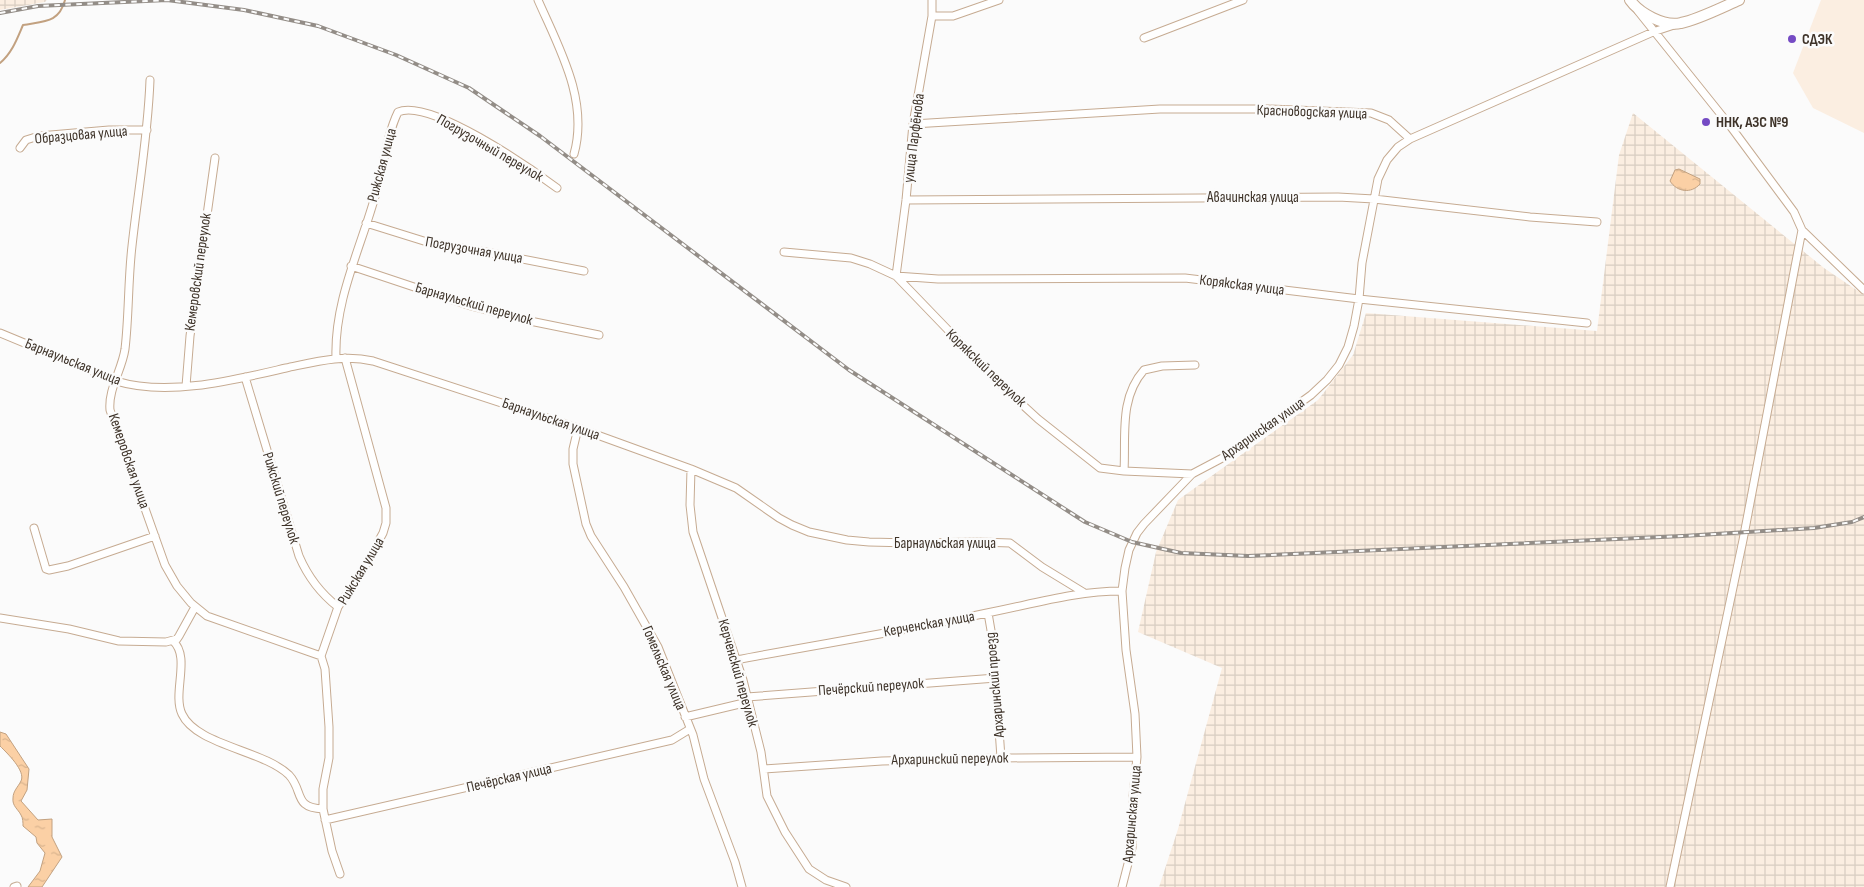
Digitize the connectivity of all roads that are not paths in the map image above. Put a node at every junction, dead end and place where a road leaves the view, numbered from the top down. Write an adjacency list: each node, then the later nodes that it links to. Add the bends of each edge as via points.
1 (538, 0): 17 (street, via 575,91 579,125)
2 (932, 0): 7 (street, улица Парфёнова)
3 (999, 0): 7 (street, via 953,16)
4 (1243, 0): 10 (street)
5 (1739, 0): 8 (street)
6 (1632, 3): 8 (street, via 1656,21); 9 (street)
7 (932, 16): 13 (street, улица Парфёнова)
8 (1680, 24): 9 (street)
9 (1653, 32): 15 (street); 24 (street, via 1737,135 1794,212)
10 (1144, 38)
11 (150, 80): 14 (street, Кемеровская улица)
12 (395, 118): 19 (street, Погрузочный переулок, via 398,112 408,109 446,119 527,166); 23 (street, Рижская улица)
13 (913, 124): 15 (street, Красноводская улица, via 1160,109 1278,110 1371,113 1388,120); 21 (street, улица Парфёнова)
14 (147, 130): 16 (street, Образцовая улица, via 40,136 26,140); 38 (street, Кемеровская улица, via 130,265 125,349)
15 (1410, 139): 20 (street, Архаринская улица, via 1387,160 1378,179)
16 (20, 148)
17 (574, 154)
18 (215, 158): 39 (street, Кемеровский переулок)
19 (557, 188)
20 (1374, 199): 21 (street, Авачинская улица); 22 (street, Авачинская улица); 30 (street, Архаринская улица, via 1362,263)
21 (906, 200): 28 (street, улица Парфёнова)
22 (1597, 222)
23 (366, 223): 26 (street, Рижская улица); 27 (street, Погрузочная улица, via 427,242)
24 (1802, 230): 29 (street); 68 (street, via 1745,532)
25 (784, 252): 28 (street, Корякский переулок, via 851,258)
26 (352, 266): 33 (street, Барнаульский переулок, via 471,306); 34 (street, Рижская улица, via 337,328)
27 (584, 271)
28 (896, 276): 30 (street, Корякская улица, via 938,280 1186,278); 42 (street, Корякский переулок, via 960,344 1038,418 1100,468)
29 (1864, 290)
30 (1360, 299): 31 (street, Корякская улица); 43 (street, Архаринская улица, via 1348,347 1327,380 1228,455)
31 (1587, 323)
32 (0, 333): 38 (street, Барнаульская улица)
33 (600, 335)
34 (336, 358): 35 (street, Барнаульская улица); 37 (street, Барнаульская улица)
35 (345, 358): 40 (street, Барнаульская улица, via 373,361); 49 (street, Рижская улица, via 386,508 386,524)
36 (1195, 365): 42 (street, via 1144,370 1134,383 1126,408)
37 (245, 377): 39 (street, Барнаульская улица); 49 (street, Рижский переулок, via 299,556 320,591)
38 (116, 381): 39 (street, Барнаульская улица, via 152,387); 45 (street, Кемеровская улица, via 110,393 110,410)
39 (186, 386)
40 (578, 428): 41 (street, Барнаульская улица); 57 (street, Гомельская улица, via 572,464 586,524 658,647)
41 (692, 469): 47 (street, Барнаульская улица, via 736,488 792,525 826,536 886,542 1010,543); 54 (street, Керченский переулок, via 690,505 693,532)
42 (1124, 471): 43 (street, Корякский переулок)
43 (1192, 474): 46 (street, Архаринская улица, via 1136,533 1129,550)
44 (34, 528): 45 (street, via 49,570)
45 (155, 536): 48 (street, Кемеровская улица, via 170,575)
46 (1122, 591): 47 (street, Керченская улица); 59 (street, Архаринская улица)
47 (1083, 592): 50 (street, Керченская улица)
48 (195, 607): 52 (street, via 179,636); 53 (street, Кемеровская улица, via 214,619)
49 (338, 607): 53 (street, Рижская улица)
50 (988, 613): 54 (street, Керченская улица); 55 (street, Архаринский проезд)
51 (0, 618): 52 (street, via 119,641)
52 (172, 641): 62 (street, via 178,645 181,665 178,702 187,723 212,738 280,768 292,778 306,805)
53 (321, 656): 62 (street, via 325,668 329,728)
54 (736, 660): 56 (street, Керченский переулок)
55 (996, 678): 56 (street, Печёрский переулок); 60 (street, Архаринский проезд)
56 (748, 699): 57 (street, Печёрский переулок); 61 (street, Керченский переулок)
57 (685, 717): 58 (street, Гомельская улица)
58 (690, 729): 63 (street, Печёрская улица, via 672,740); 65 (street, Гомельская улица, via 704,780)
59 (1137, 757): 60 (street, Архаринский переулок); 67 (street, Архаринская улица, via 1132,848)
60 (1001, 758): 61 (street, Архаринский переулок, via 882,761)
61 (764, 769): 66 (street, Керченский переулок, via 767,796 797,853 809,869)
62 (323, 809): 63 (street)
63 (325, 820): 64 (street)
64 (340, 874)
65 (742, 887)
66 (846, 887)
67 (1122, 887)
68 (1670, 887)

